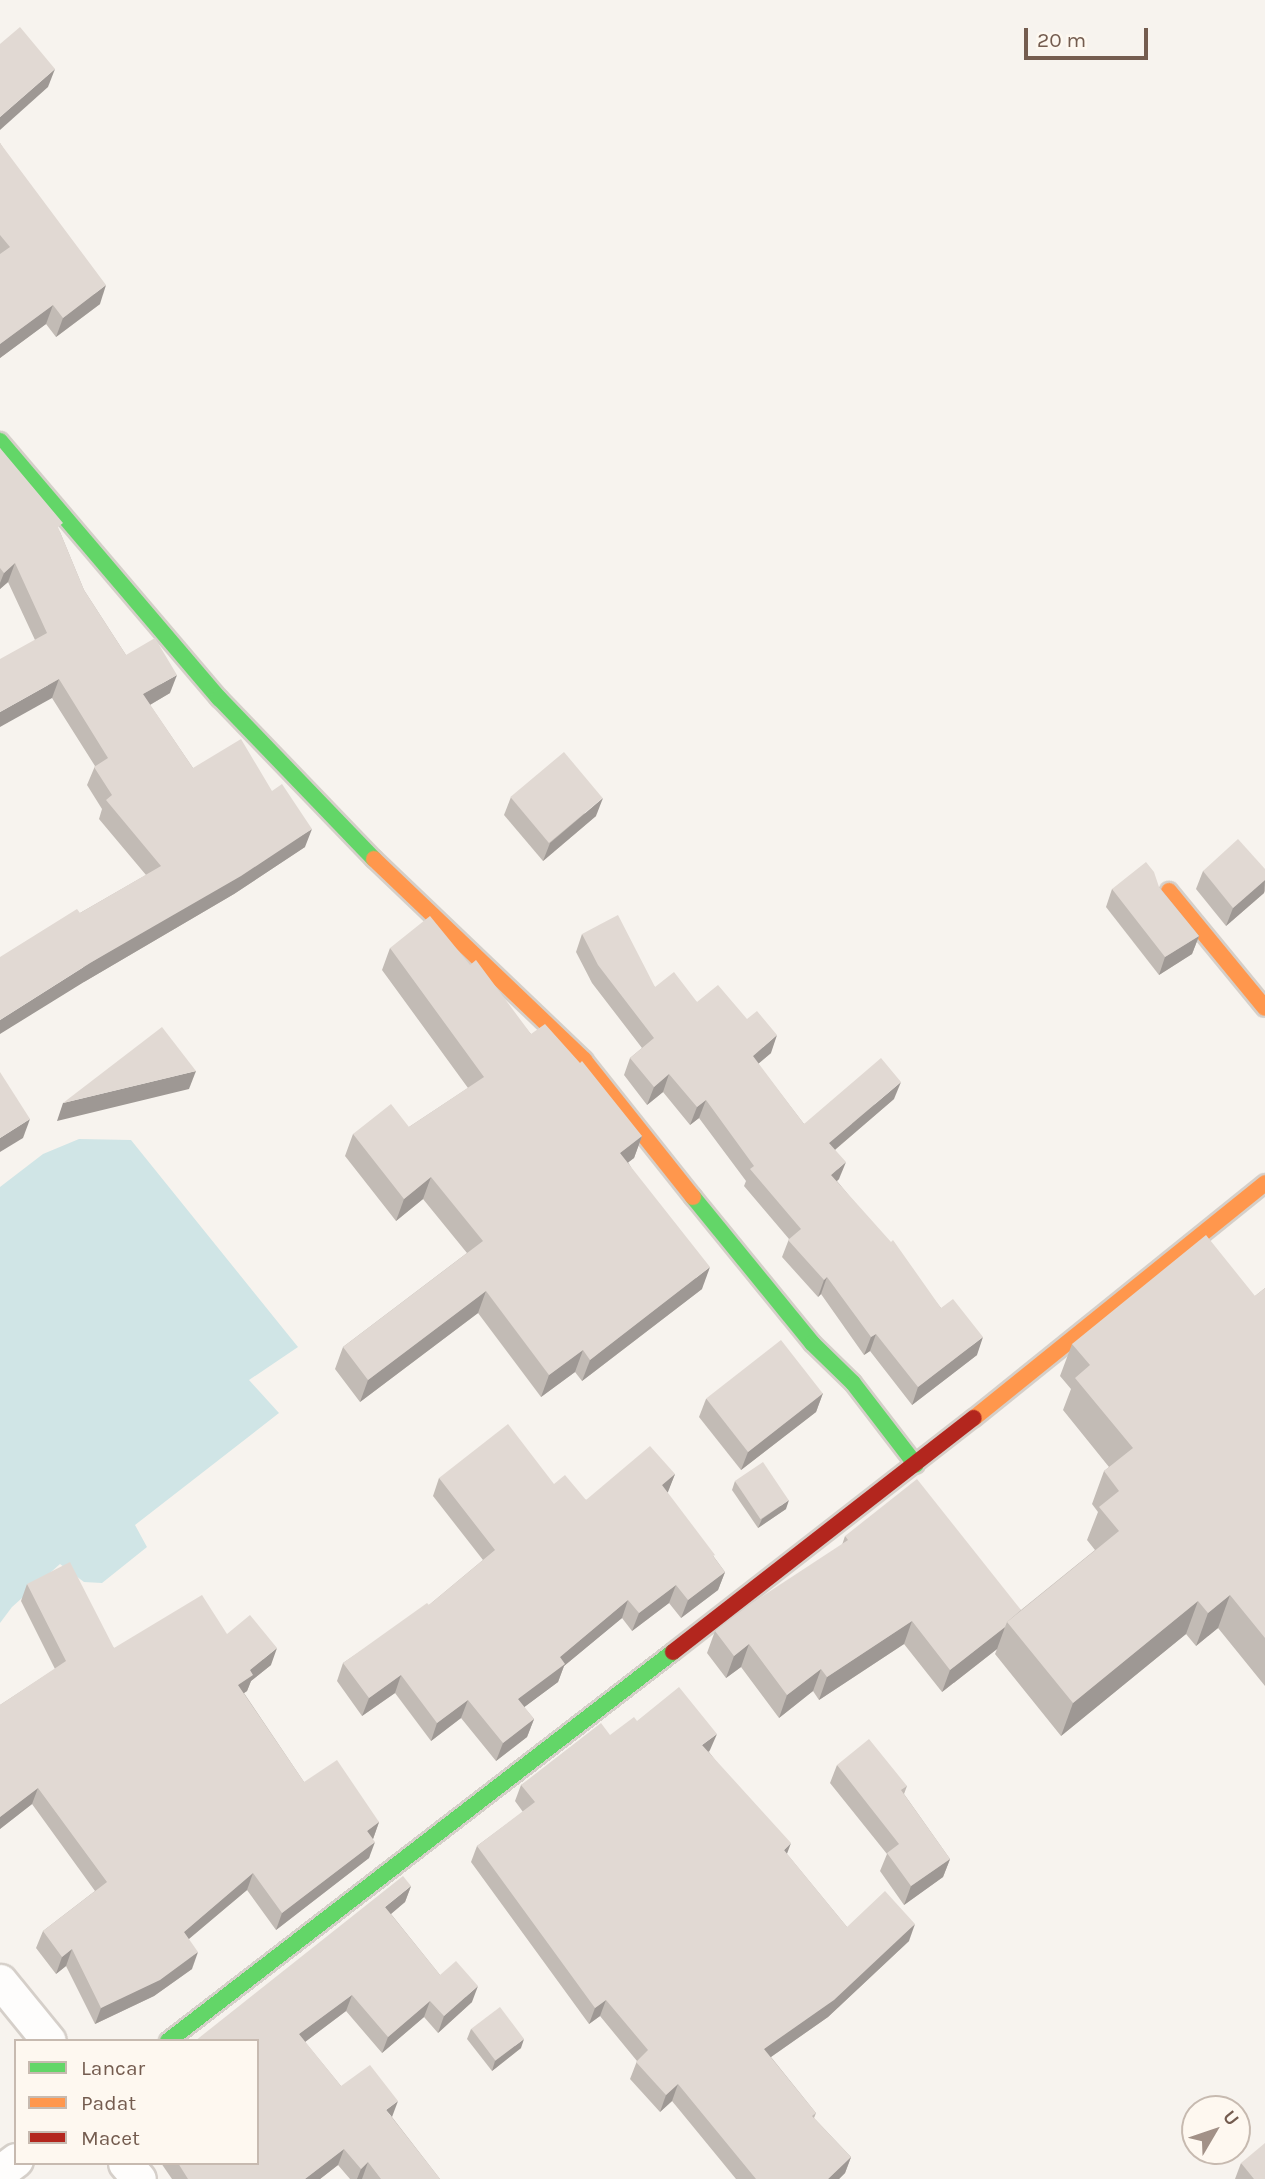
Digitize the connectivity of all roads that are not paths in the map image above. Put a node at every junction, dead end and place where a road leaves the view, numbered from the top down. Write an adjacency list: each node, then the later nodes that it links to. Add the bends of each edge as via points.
1 (0, 441): 5 (street, via 219,698 366,851 584,1060)
2 (1168, 891): 3 (street)
3 (1265, 1008)
4 (1265, 1183): 5 (street)
5 (916, 1465): 8 (street)
6 (0, 1980): 7 (street)
7 (47, 2039)
8 (171, 2039)
9 (127, 2165): 10 (street)
10 (138, 2179)

